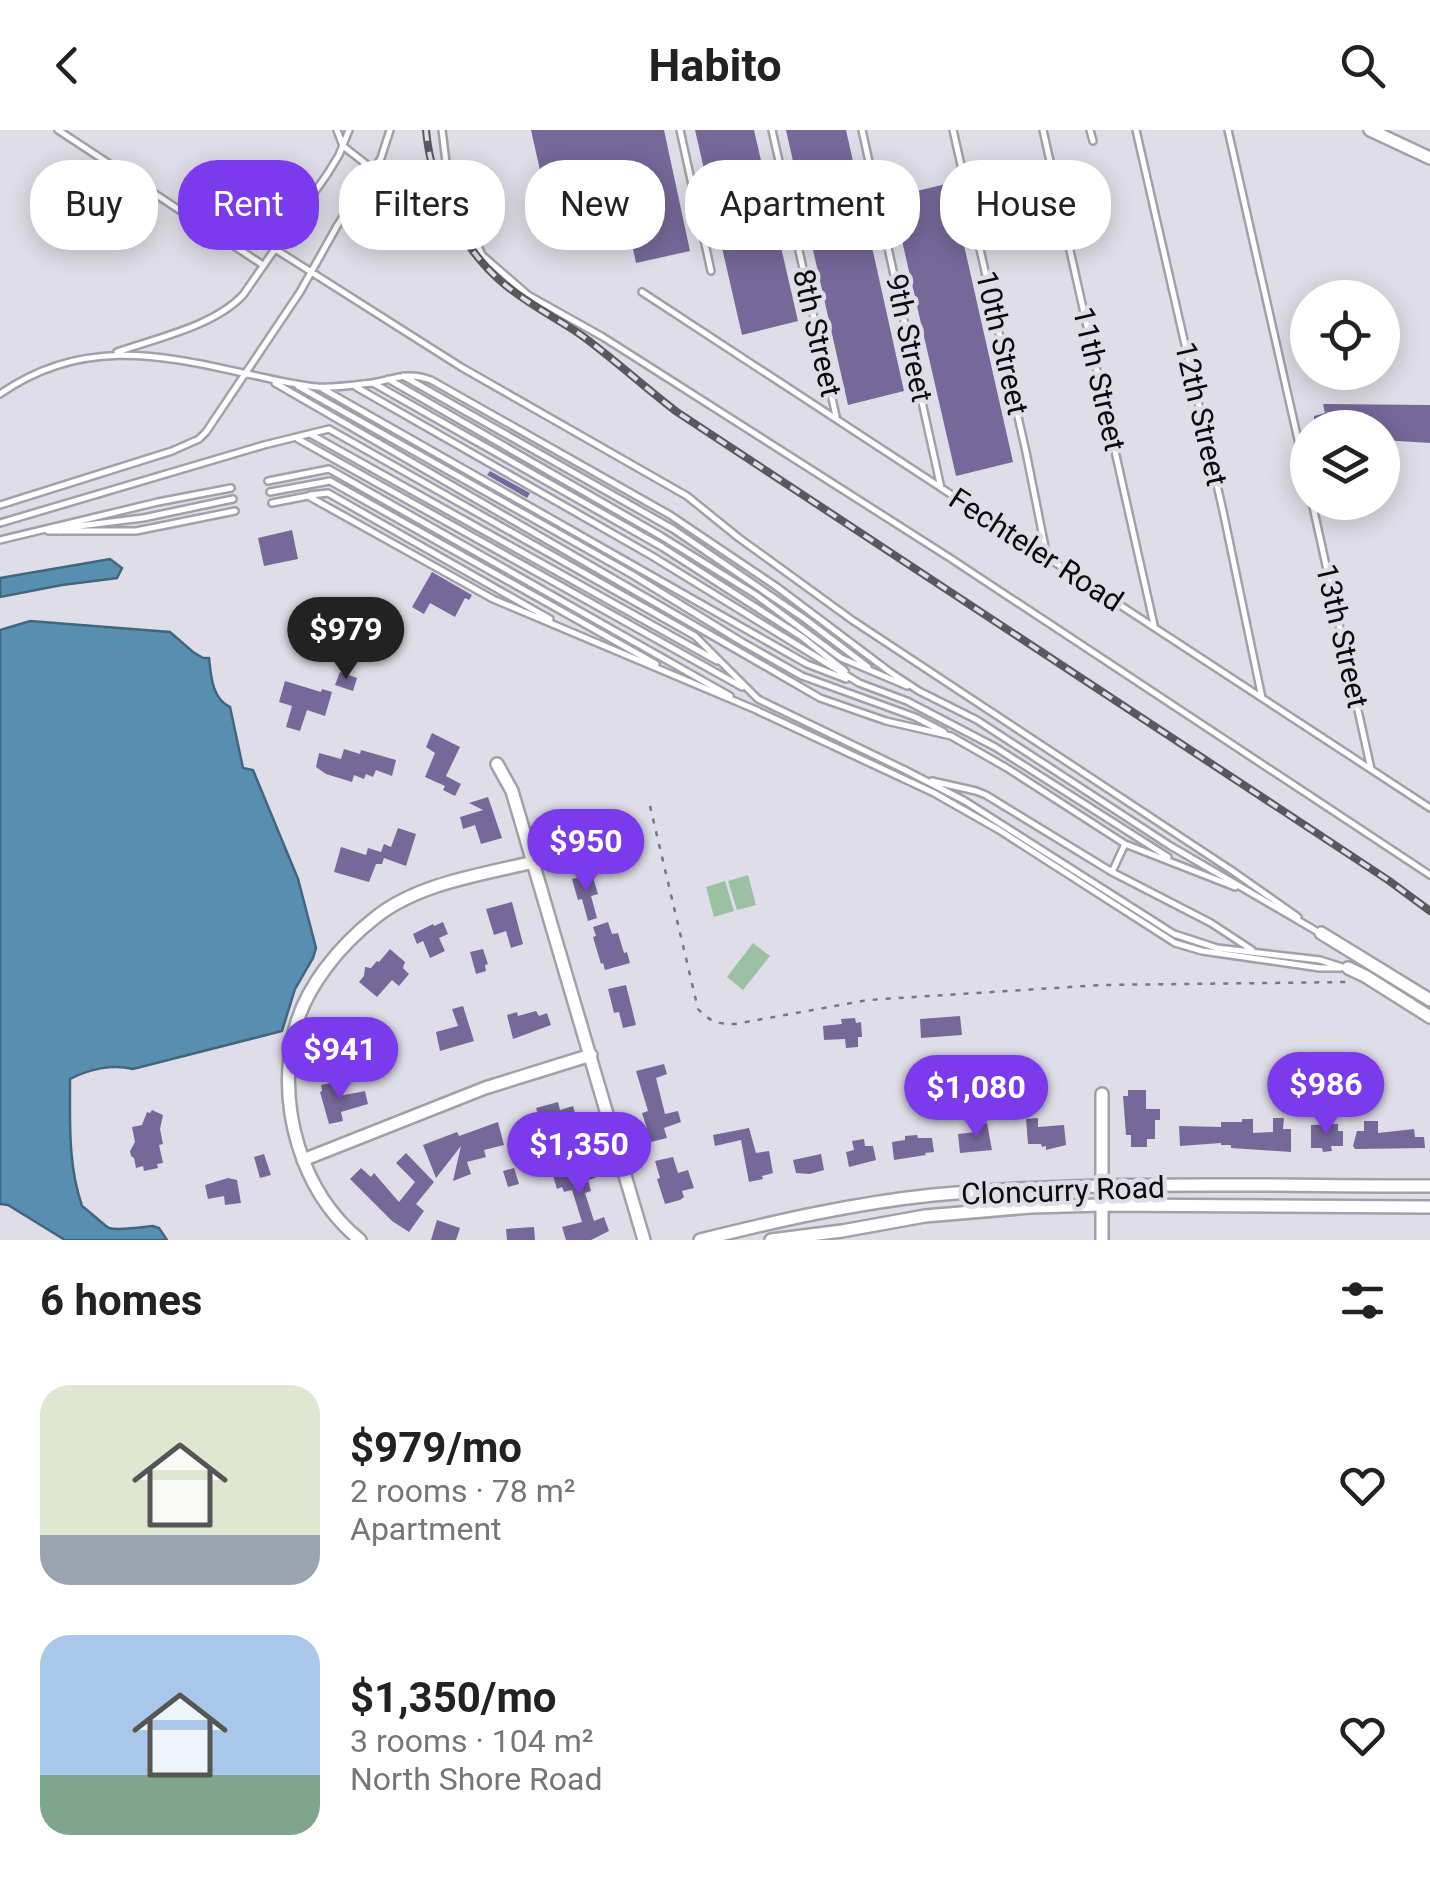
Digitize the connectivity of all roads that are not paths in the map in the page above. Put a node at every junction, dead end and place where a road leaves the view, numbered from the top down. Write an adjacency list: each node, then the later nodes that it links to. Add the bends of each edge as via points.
1 (58, 130): 26 (lane)
2 (337, 130): 16 (lane)
3 (349, 130): 16 (lane)
4 (390, 130): 19 (lane)
5 (442, 130): 20 (lane)
6 (680, 130): 27 (lane)
7 (772, 130): 41 (lane, 8th Street)
8 (862, 130): 46 (lane, 9th Street)
9 (953, 130): 57 (lane, 10th Street)
10 (1043, 130): 58 (lane, 11th Street)
11 (1090, 130): 15 (lane)
12 (1136, 130): 66 (lane, 12th Street)
13 (1228, 130): 40 (lane)
14 (1372, 130): 17 (street)
15 (1093, 141)
16 (343, 146): 18 (lane); 21 (lane)
17 (1430, 158)
18 (360, 160)
19 (380, 160)
20 (446, 160)
21 (319, 186)
22 (339, 223): 28 (lane)
23 (274, 250): 26 (lane)
24 (277, 250): 28 (lane)
25 (480, 250): 77 (lane, via 528,295 950,558)
26 (263, 266): 30 (lane, via 224,312)
27 (711, 271)
28 (311, 272): 31 (lane); 79 (lane, via 460,367 672,486 852,620)
29 (642, 292): 41 (lane, Fechteler Road)
30 (111, 354): 31 (lane); 39 (lane, via 57,364)
31 (245, 373): 33 (lane); 51 (lane, via 198,439)
32 (401, 375): 34 (lane); 61 (lane, via 673,528); 64 (lane, via 431,380 683,523)
33 (268, 379): 36 (lane); 68 (lane, via 820,698)
34 (388, 379): 35 (lane); 61 (lane, via 661,536)
35 (372, 382): 37 (lane); 63 (lane, via 662,548 802,637)
36 (294, 384): 38 (lane); 68 (lane, via 802,676)
37 (354, 385): 38 (lane); 63 (lane)
38 (320, 387): 63 (lane, via 808,664)
39 (0, 394)
40 (1291, 410)
41 (837, 419): 46 (lane, Fechteler Road)
42 (310, 434): 43 (lane); 60 (lane); 60 (lane, via 329,429 695,636)
43 (295, 437): 54 (lane); 65 (lane)
44 (268, 481): 67 (lane, via 329,470)
45 (231, 488): 55 (lane)
46 (941, 488): 57 (lane, Fechteler Road)
47 (270, 492): 62 (lane, via 330,481)
48 (308, 496): 50 (lane); 59 (lane, via 492,598); 59 (lane, via 328,493)
49 (234, 500): 55 (lane)
50 (272, 503)
51 (0, 505)
52 (235, 510): 55 (lane, via 136,531)
53 (1316, 520): 70 (lane, 13th Street)
54 (0, 524)
55 (40, 531): 56 (lane)
56 (0, 540)
57 (1046, 556): 58 (lane, Fechteler Road)
58 (1154, 627): 66 (lane, Fechteler Road)
59 (574, 633): 62 (lane)
60 (723, 664): 65 (lane)
61 (878, 676): 64 (lane)
62 (680, 678): 67 (lane)
63 (859, 683): 75 (lane, via 996,747)
64 (919, 690): 78 (lane)
65 (750, 692): 71 (lane)
66 (1262, 699): 70 (lane, Fechteler Road)
67 (754, 709): 81 (lane, via 954,803 1175,943)
68 (950, 736): 73 (lane)
69 (497, 764): 74 (street)
70 (1372, 769): 72 (lane, Fechteler Road)
71 (924, 779): 76 (lane, via 976,790); 80 (lane, via 1174,934)
72 (1430, 808)
73 (1124, 844): 75 (lane); 76 (lane)
74 (533, 862): 84 (street); 86 (street, via 443,884 379,914 324,969 294,1031 290,1069)
75 (1181, 865): 78 (lane)
76 (1112, 872): 80 (lane)
77 (1430, 875)
78 (1250, 893): 79 (lane)
79 (1321, 933): 82 (street)
80 (1256, 952): 81 (lane)
81 (1348, 968): 83 (street)
82 (1430, 1000)
83 (1430, 1016)
84 (590, 1055): 86 (street); 92 (street)
85 (1102, 1094): 88 (street)
86 (302, 1160): 91 (street, via 334,1216)
87 (1430, 1186): 88 (street, Cloncurry Road)
88 (1102, 1187): 89 (street); 93 (street, Cloncurry Road, via 929,1196)
89 (1102, 1205): 90 (street, Cloncurry Road); 94 (street, Cloncurry Road, via 942,1214); 95 (street)
90 (1430, 1207)
91 (360, 1240)
92 (644, 1240)
93 (700, 1240)
94 (771, 1240)
95 (1102, 1240)

